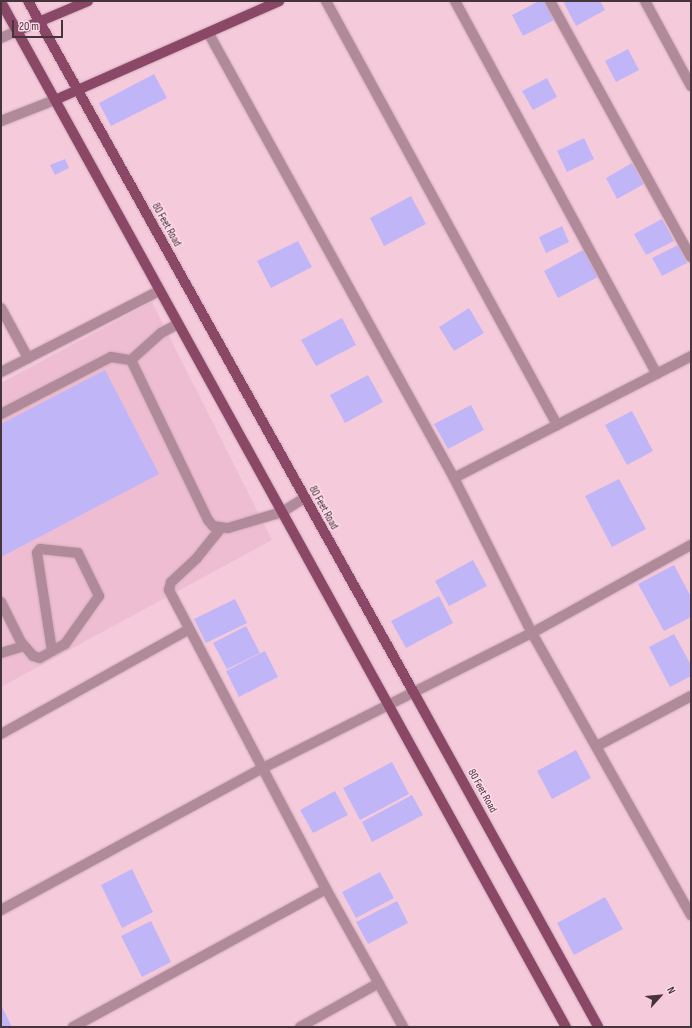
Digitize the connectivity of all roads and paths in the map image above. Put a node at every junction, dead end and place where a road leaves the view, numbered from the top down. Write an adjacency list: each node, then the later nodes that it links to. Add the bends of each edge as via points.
1 (28, 1): 9 (main road, 80 Feet Road)
2 (88, 1): 9 (main road)
3 (279, 1): 11 (main road)
4 (326, 1): 27 (street)
5 (455, 1): 25 (street)
6 (550, 1): 17 (street)
7 (645, 1): 13 (street)
8 (1, 2): 10 (main road)
9 (40, 21): 10 (main road); 14 (main road, 80 Feet Road)
10 (17, 31): 12 (street); 15 (main road)
11 (209, 34): 14 (main road); 28 (street)
12 (1, 38)
13 (691, 86)
14 (78, 90): 15 (main road); 29 (main road, 80 Feet Road)
15 (55, 100): 16 (street); 18 (main road)
16 (1, 121)
17 (691, 257)
18 (159, 291): 20 (main road); 22 (street)
19 (1, 308): 22 (street)
20 (178, 324): 23 (street, via 161,333); 30 (main road)
21 (691, 356): 25 (street)
22 (28, 358): 24 (street)
23 (131, 360): 26 (street, via 111,357); 31 (street, via 208,520 213,526)
24 (1, 372)
25 (657, 374): 27 (street)
26 (1, 414)
27 (557, 426): 28 (street)
28 (454, 478): 35 (street)
29 (304, 498): 30 (street); 39 (main road, 80 Feet Road)
30 (282, 512): 31 (street); 41 (main road)
31 (221, 528): 34 (street, via 197,558 169,584 174,603)
32 (691, 545): 35 (street)
33 (1, 602): 36 (street)
34 (188, 630): 42 (street); 44 (street)
35 (532, 633): 39 (street); 43 (street)
36 (24, 646): 37 (street, via 36,657); 38 (street)
37 (52, 651): 37 (street, via 65,644 99,596 78,553 40,549 37,553)
38 (1, 653)
39 (414, 693): 41 (street); 54 (main road, 80 Feet Road)
40 (691, 697): 43 (street)
41 (388, 706): 44 (street); 53 (main road)
42 (1, 734)
43 (597, 746): 47 (street)
44 (263, 768): 45 (street); 46 (street)
45 (326, 890): 48 (street); 50 (street)
46 (1, 910)
47 (691, 915)
48 (379, 983): 49 (street); 52 (street)
49 (313, 1024): 51 (street)
50 (73, 1027)
51 (300, 1027)
52 (403, 1027)
53 (566, 1027)
54 (598, 1027)

